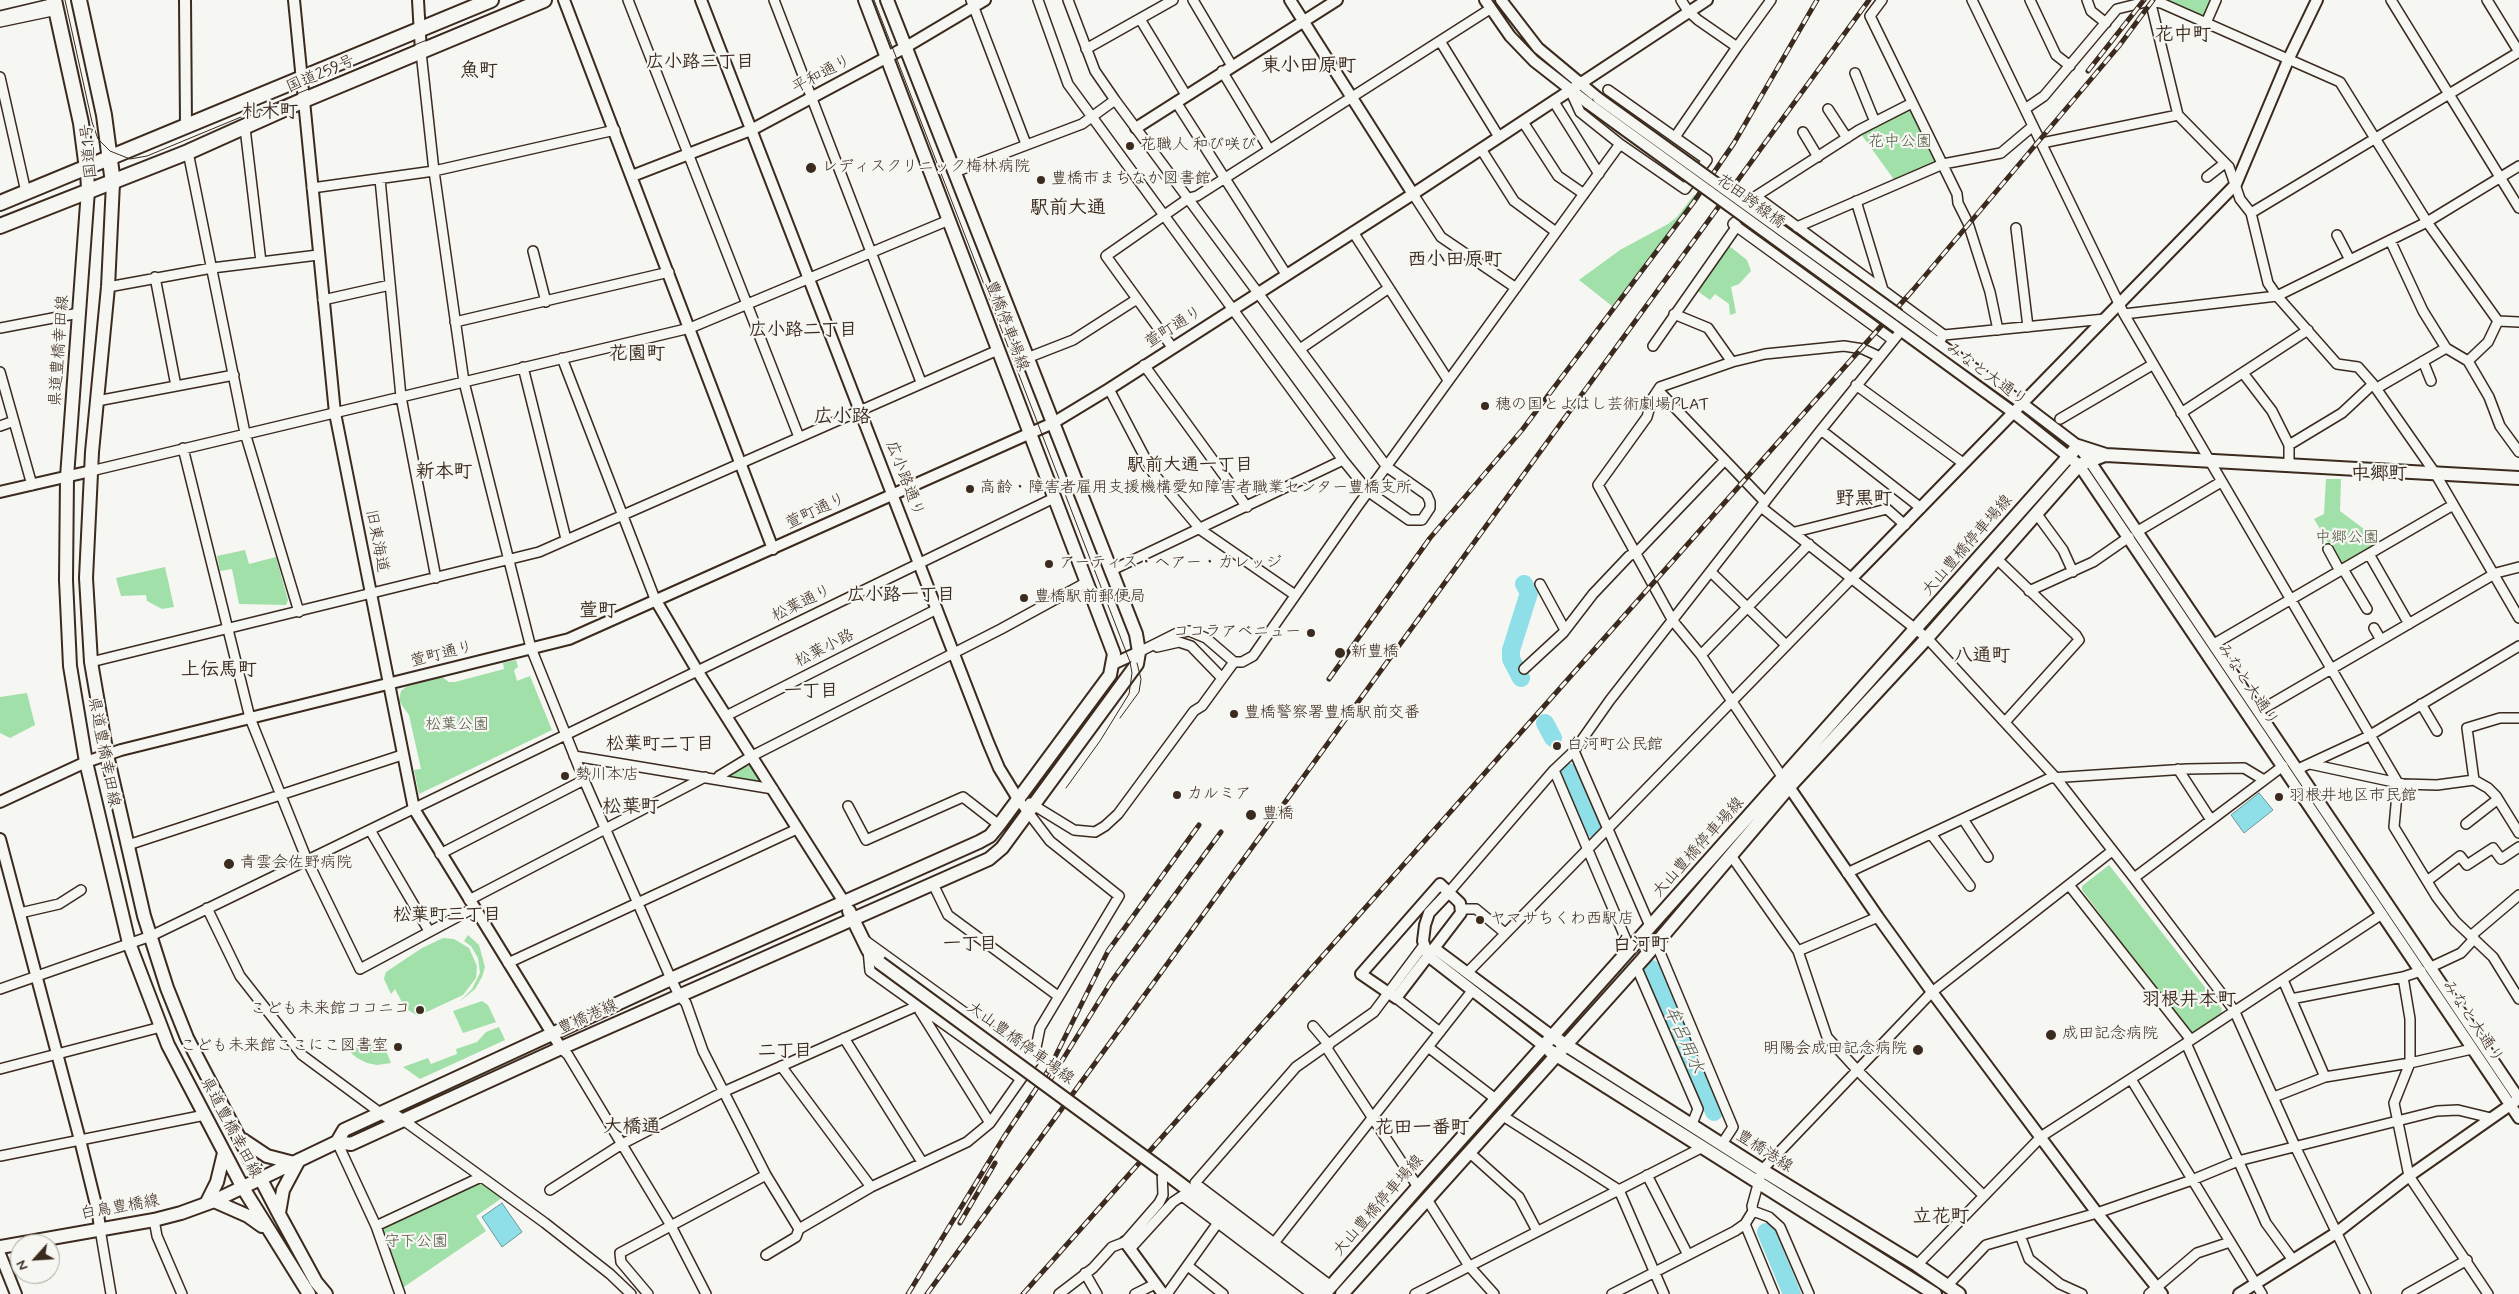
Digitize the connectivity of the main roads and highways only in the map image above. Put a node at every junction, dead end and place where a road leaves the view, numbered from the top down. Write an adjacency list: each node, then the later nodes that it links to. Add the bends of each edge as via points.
1 (79, 0): 7 (highway, 国道1号)
2 (491, 0): 7 (highway, 国道259号)
3 (544, 0): 9 (highway, 国道259号)
4 (864, 0): 17 (main road, 豊橋停車場線, via 1087,582 1114,654 1114,664 1110,675 990,836)
5 (887, 0): 18 (main road, 豊橋停車場線, via 1136,634 1139,652 1138,664 997,853)
6 (56, 5): 8 (highway, 国道1号, via 81,123)
7 (111, 158): 8 (highway, 国道259号); 9 (highway, 国道1号)
8 (87, 168): 10 (main road, 県道豊橋幸田線); 11 (highway, 国道1号)
9 (113, 183): 10 (highway, 国道1号); 22 (main road, 県道豊橋幸田線, via 86,578 91,662 107,755 151,936 167,988 187,1038)
10 (88, 190): 12 (highway, 国道1号); 24 (main road, 県道豊橋幸田線, via 67,477 66,580 70,666 86,762 129,943 161,1027)
11 (0, 203)
12 (0, 226)
13 (2106, 455): 14 (main road); 15 (main road, 大山豊橋停車場線, via 2084,462); 15 (main road, 大山豊橋停車場線, via 2078,446)
14 (2519, 478)
15 (1922, 634): 16 (main road, 大山豊橋停車場線)
16 (1786, 782): 19 (main road, 大山豊橋停車場線); 20 (main road, 大山豊橋停車場線, via 1732,857)
17 (844, 902): 18 (main road, 大山豊橋停車場線); 23 (main road, 豊橋港線, via 384,1111 344,1130)
18 (852, 919): 23 (main road, 豊橋港線, via 351,1144); 33 (main road, 大山豊橋停車場線, bridge, via 868,950 880,963)
19 (1548, 1041): 20 (main road, 豊橋港線); 21 (main road, 豊橋港線); 33 (main road, 大山豊橋停車場線)
20 (1566, 1043): 21 (main road, 大山豊橋停車場線); 26 (main road, 豊橋港線, via 1722,1144)
21 (1556, 1055): 26 (main road, 豊橋港線, via 1701,1148); 36 (main road, 大山豊橋停車場線)
22 (239, 1136): 25 (main road, via 267,1156); 27 (main road, 県道豊橋幸田線)
23 (337, 1142): 25 (main road, 豊橋港線)
24 (224, 1153): 28 (main road, 県道豊橋幸田線); 29 (main road)
25 (296, 1161): 27 (main road, 豊橋港線); 30 (main road, via 284,1190)
26 (1760, 1176): 37 (main road, 豊橋港線); 38 (main road, 豊橋港線, via 1917,1265)
27 (261, 1179): 28 (main road, 豊橋港線); 30 (main road, 県道豊橋幸田線)
28 (243, 1188): 29 (main road, 白鳥豊橋線); 31 (main road, 県道豊橋幸田線)
29 (210, 1202): 31 (main road, via 248,1216); 32 (main road, 白鳥豊橋線, via 154,1220)
30 (279, 1214): 35 (main road, 県道豊橋幸田線, via 316,1282)
31 (268, 1231): 34 (main road, 県道豊橋幸田線)
32 (0, 1247)
33 (1327, 1292)
34 (309, 1294)
35 (326, 1294)
36 (1342, 1294)
37 (1935, 1294)
38 (1959, 1294)

